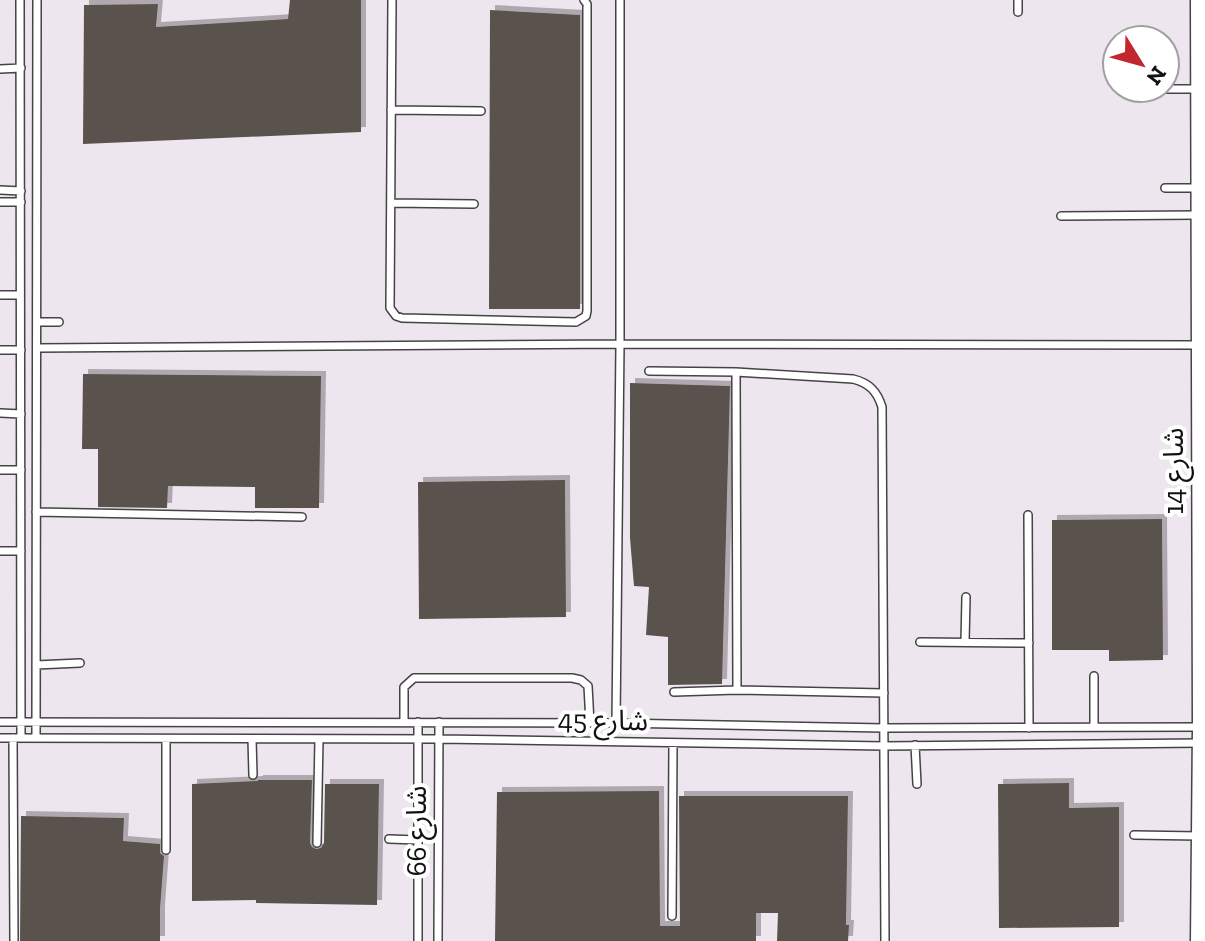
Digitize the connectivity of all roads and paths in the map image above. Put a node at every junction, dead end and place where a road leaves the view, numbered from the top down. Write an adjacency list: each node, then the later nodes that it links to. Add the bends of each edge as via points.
1 (20, 0): 10 (lane)
2 (37, 0): 9 (lane)
3 (392, 0): 15 (lane)
4 (584, 0): 23 (lane, via 586,316 576,322 396,316 390,308)
5 (620, 0): 34 (lane)
6 (1018, 0): 8 (lane)
7 (1198, 0): 14 (street, شارع 14)
8 (1018, 12)
9 (37, 55): 10 (lane); 28 (lane)
10 (20, 56): 11 (lane)
11 (21, 68): 12 (lane); 20 (lane)
12 (0, 69)
13 (1181, 89): 14 (lane)
14 (1198, 89): 18 (street, شارع 14)
15 (391, 110): 16 (lane); 23 (lane)
16 (481, 111)
17 (1165, 188): 18 (lane)
18 (1199, 188): 25 (street, شارع 14)
19 (0, 190): 20 (lane)
20 (21, 191): 22 (lane)
21 (0, 202): 22 (lane)
22 (21, 202): 27 (lane)
23 (391, 203): 24 (lane)
24 (474, 204)
25 (1199, 215): 26 (lane); 33 (street, شارع 14)
26 (1061, 216)
27 (21, 285): 28 (lane); 30 (lane)
28 (37, 285): 31 (lane)
29 (0, 295): 30 (lane)
30 (20, 295): 37 (lane)
31 (37, 322): 32 (lane); 35 (lane)
32 (59, 322)
33 (1201, 335): 34 (lane); 68 (street, شارع 14)
34 (620, 344): 35 (lane); 66 (lane)
35 (37, 348): 44 (lane)
36 (0, 350): 37 (lane)
37 (21, 350): 41 (lane)
38 (649, 371): 39 (lane)
39 (736, 372): 56 (lane); 58 (lane, via 853,379 863,381 879,397)
40 (0, 413): 41 (lane)
41 (21, 414): 43 (lane)
42 (0, 470): 43 (lane)
43 (21, 470): 48 (lane)
44 (36, 512): 46 (lane); 54 (lane)
45 (1028, 515): 52 (lane)
46 (302, 517)
47 (0, 551): 48 (lane)
48 (21, 551): 61 (lane)
49 (966, 597): 51 (lane)
50 (920, 642): 51 (lane)
51 (965, 642): 52 (lane)
52 (1029, 643): 70 (lane)
53 (80, 663): 54 (lane)
54 (36, 665): 59 (lane)
55 (1094, 676): 67 (lane)
56 (737, 690): 57 (lane); 58 (lane)
57 (674, 692)
58 (884, 693): 69 (lane)
59 (36, 721): 61 (lane, شارع 45); 62 (lane, شارع 45); 73 (lane)
60 (0, 722): 61 (lane, شارع 45)
61 (21, 722): 72 (lane)
62 (404, 722): 63 (lane, شارع 45); 65 (lane, via 404,687 414,678 572,678 588,686)
63 (418, 722): 64 (lane, شارع 45); 77 (lane, شارع 66)
64 (439, 722): 65 (lane, شارع 45); 78 (lane, شارع 66)
65 (590, 723): 66 (lane, شارع 45)
66 (616, 723): 69 (lane, شارع 45)
67 (1094, 726): 68 (lane, شارع 45); 70 (lane, شارع 45)
68 (1202, 727): 80 (street, شارع 14)
69 (884, 728): 70 (lane, شارع 45); 82 (lane)
70 (1029, 728)
71 (0, 738): 72 (lane, شارع 45)
72 (17, 738): 73 (lane, شارع 45); 92 (lane)
73 (36, 738): 74 (lane, شارع 45)
74 (166, 739): 75 (lane, شارع 45); 90 (lane)
75 (252, 739): 76 (lane, شارع 45); 83 (lane)
76 (319, 739): 77 (lane, شارع 45); 89 (lane)
77 (418, 739): 78 (lane, شارع 45); 88 (lane, شارع 66)
78 (439, 739): 79 (lane, شارع 45); 94 (lane, شارع 66)
79 (673, 743): 82 (lane, شارع 45); 91 (lane)
80 (1202, 743): 81 (lane, شارع 45); 86 (street, شارع 14)
81 (915, 745): 82 (lane, شارع 45); 84 (lane)
82 (884, 746): 95 (lane)
83 (253, 775)
84 (917, 784)
85 (1134, 835): 86 (lane)
86 (1202, 836): 96 (street, شارع 14)
87 (389, 839): 88 (lane)
88 (418, 840): 93 (lane, شارع 66)
89 (317, 843)
90 (166, 850)
91 (672, 916)
92 (14, 941)
93 (418, 941)
94 (438, 941)
95 (885, 941)
96 (1198, 941)

